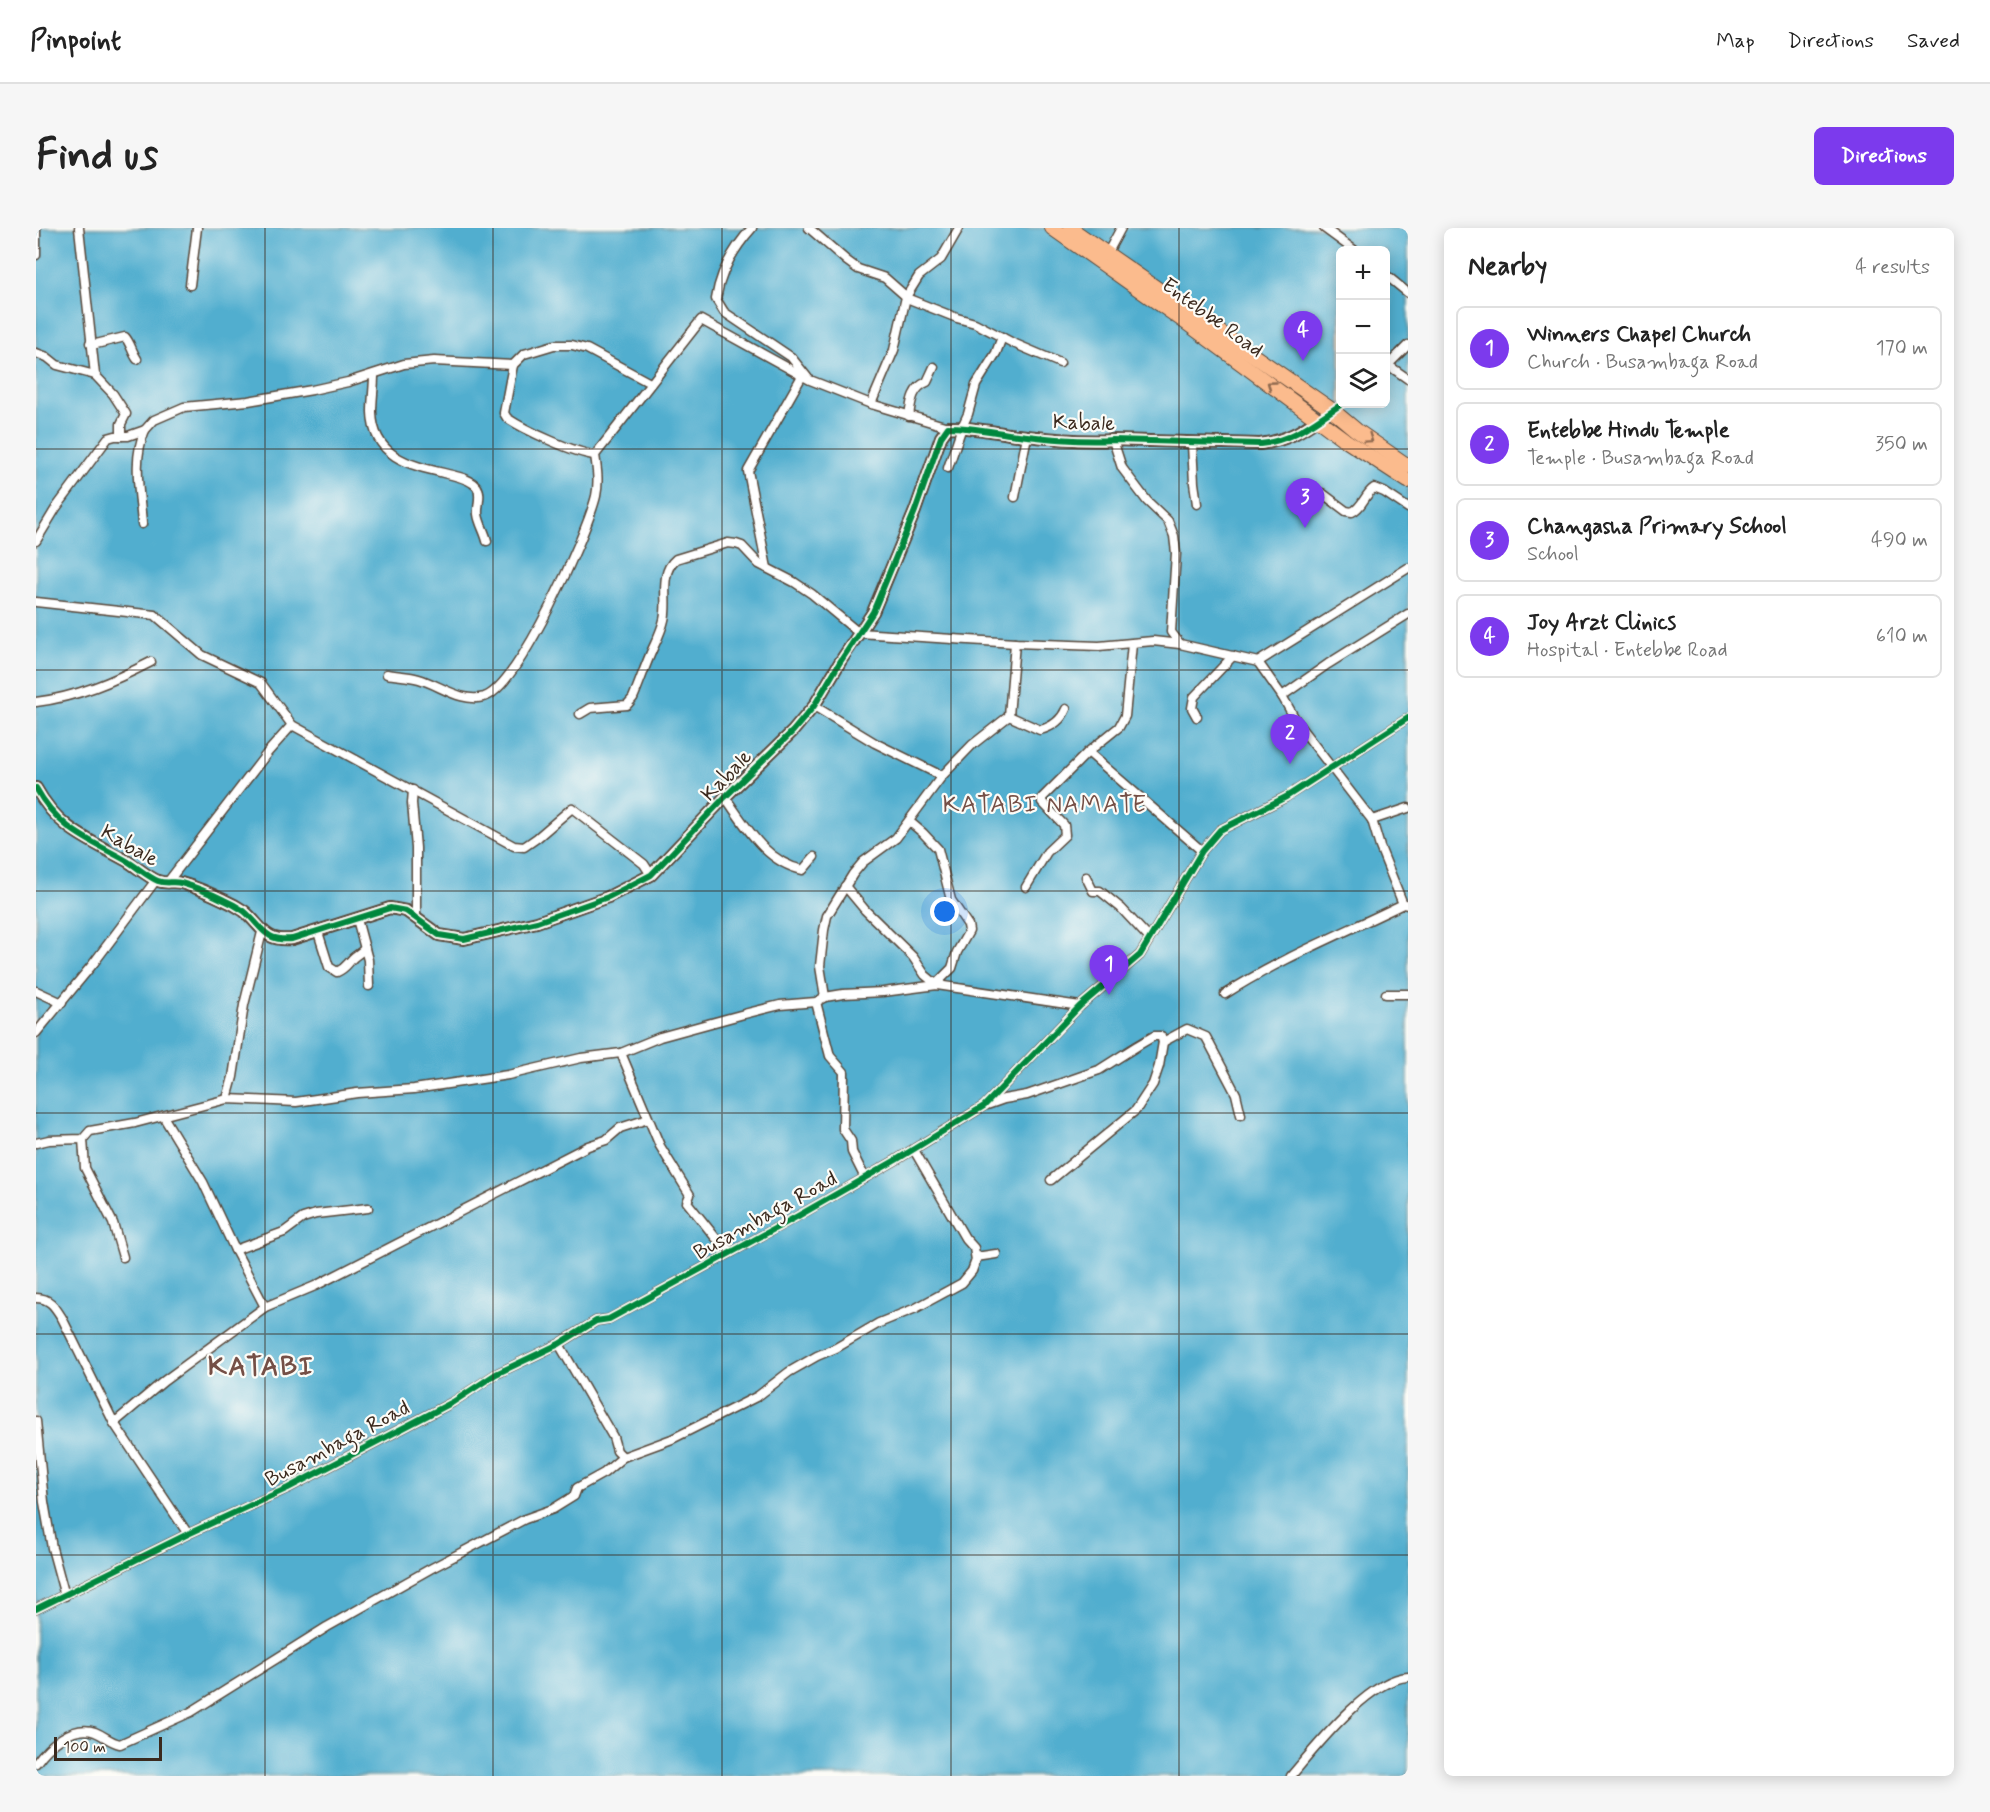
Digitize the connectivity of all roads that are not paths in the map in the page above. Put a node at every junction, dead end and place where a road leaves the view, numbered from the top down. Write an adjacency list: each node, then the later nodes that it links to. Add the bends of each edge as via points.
1 (36, 228): 13 (street)
2 (79, 228): 19 (street)
3 (197, 228): 15 (street)
4 (752, 228): 30 (street, via 729,259 716,299 724,312 791,357)
5 (809, 228): 17 (street, via 858,269 885,278)
6 (959, 228): 17 (street, via 941,259 919,276)
7 (1052, 228): 38 (highway, Entebbe Road, one-way to 7)
8 (1070, 228): 12 (highway, Entebbe Road)
9 (1121, 228): 12 (street)
10 (1324, 228): 11 (street)
11 (1349, 246)
12 (1107, 254): 34 (highway, Entebbe Road)
13 (36, 255)
14 (1390, 277): 16 (street)
15 (190, 285)
16 (1408, 292)
17 (906, 297): 18 (street); 33 (street, via 894,350)
18 (1002, 337): 23 (street); 40 (street, via 976,385)
19 (90, 343): 22 (street, via 125,337); 28 (street)
20 (1408, 345): 24 (street)
21 (36, 353): 28 (street, via 57,365)
22 (137, 359)
23 (1060, 363)
24 (1390, 363)
25 (513, 365): 29 (street, via 434,361 404,364); 32 (street, via 524,354 554,345 572,345 602,356); 46 (street, via 504,412 507,418 570,449)
26 (934, 367): 37 (street, via 927,382 916,389)
27 (1390, 368): 31 (street)
28 (95, 375): 42 (street, via 126,414)
29 (374, 375): 41 (street, via 248,401 184,407 154,420); 56 (street, via 372,414 376,433 398,459 477,486 478,515)
30 (806, 378): 32 (street, via 701,320); 33 (street); 57 (street, via 748,471)
31 (1408, 379)
32 (650, 383): 46 (street)
33 (871, 404): 37 (street)
34 (1336, 406)
35 (1336, 408): 38 (street, Kabale)
36 (1338, 408): 47 (highway, Entebbe Road, one-way to 47, via 1356,430)
37 (909, 416): 39 (street)
38 (1318, 419): 45 (street, Kabale, via 1279,442); 49 (highway, Entebbe Road)
39 (948, 427): 40 (street, Kabale); 62 (street, Kabale, via 873,612)
40 (962, 427): 43 (street, Kabale); 48 (street)
41 (145, 430): 42 (street); 54 (street, via 140,442 138,479)
42 (121, 436): 55 (street, via 108,438)
43 (1027, 436): 44 (street, Kabale); 51 (street)
44 (1113, 440): 45 (street, Kabale); 61 (street, via 1122,468 1168,521 1174,536)
45 (1192, 444): 52 (street)
46 (595, 456): 70 (street, via 596,496 575,551 520,658 493,693 482,697 457,695 417,679)
47 (1408, 466)
48 (948, 468)
49 (1408, 481)
50 (1322, 493): 53 (street, via 1352,512 1374,488)
51 (1015, 497)
52 (1197, 504)
53 (1408, 508)
54 (142, 524)
55 (36, 541)
56 (487, 541)
57 (767, 568): 62 (street, via 812,594); 75 (street, via 742,546 728,543 676,559 666,571 659,638 633,698 627,705 590,708)
58 (1408, 568): 69 (street)
59 (36, 602): 79 (street, via 155,615 202,655 261,682)
60 (1408, 614): 71 (street)
61 (1172, 615): 63 (street, via 1166,632); 66 (street, via 1172,632)
62 (859, 633): 64 (street); 73 (street, Kabale)
63 (1152, 641): 65 (street); 66 (street)
64 (1015, 643): 65 (street); 76 (street)
65 (1132, 644): 80 (street, via 1125,716 1119,727)
66 (1180, 644): 67 (street)
67 (1233, 656): 69 (street); 77 (street, via 1194,697 1192,708)
68 (151, 662): 72 (street, via 80,693)
69 (1258, 662): 71 (street)
70 (387, 674)
71 (1282, 696): 81 (street)
72 (36, 702)
73 (814, 706): 82 (street, via 875,743); 85 (street, Kabale)
74 (1066, 709): 76 (street, via 1051,727 1040,730)
75 (580, 714)
76 (1010, 716): 82 (street)
77 (1197, 717)
78 (1408, 718): 81 (street, Busambaga Road)
79 (292, 725): 84 (street); 93 (street)
80 (1088, 752): 89 (street); 95 (street, via 1042,798 1064,825 1065,835 1047,852)
81 (1331, 769): 87 (street); 89 (street, Busambaga Road, via 1220,830)
82 (942, 776): 88 (street)
83 (36, 790): 93 (street, Kabale, via 66,827)
84 (413, 790): 91 (street, via 514,846 524,847 572,808 644,864); 97 (street)
85 (725, 797): 90 (street, via 760,846 774,858 802,870); 91 (street, Kabale)
86 (1408, 808): 87 (street)
87 (1372, 820): 96 (street)
88 (910, 822): 94 (street, via 896,838 863,862); 103 (street, via 938,849 951,900 969,931 952,968)
89 (1202, 851): 101 (street, Busambaga Road)
90 (814, 856)
91 (651, 875): 97 (street, Kabale, via 609,897 537,922 464,939 439,935)
92 (1086, 877): 101 (street, via 1093,891 1100,891 1114,902)
93 (161, 882): 99 (street, Kabale, via 178,882 223,899 244,912); 111 (street)
94 (845, 886): 103 (street); 109 (street, via 827,916 820,947)
95 (1026, 887)
96 (1406, 905): 106 (street)
97 (416, 917): 98 (street, Kabale, via 406,910 390,908)
98 (357, 919): 100 (street, Kabale); 102 (street)
99 (262, 932): 100 (street, Kabale, via 283,940); 116 (street)
100 (318, 932): 102 (street, via 328,967 337,972 345,969)
101 (1149, 938): 112 (street, Busambaga Road, via 1140,956)
102 (364, 948): 104 (street)
103 (937, 985): 109 (street); 112 (street)
104 (369, 986)
105 (36, 991): 111 (street)
106 (1225, 994)
107 (1386, 994): 108 (street)
108 (1408, 994)
109 (825, 997): 110 (street)
110 (816, 1002): 115 (street, via 744,1014 660,1037); 124 (street, via 830,1056 844,1072 843,1129)
111 (62, 1003): 113 (street)
112 (1080, 1006): 117 (street, Busambaga Road)
113 (36, 1033)
114 (1163, 1042): 117 (street, via 1161,1036 1154,1036 1099,1070); 118 (street, via 1187,1029 1206,1036 1236,1094); 125 (street, via 1153,1083 1136,1110)
115 (621, 1053): 116 (street, via 414,1089 296,1102); 120 (street)
116 (227, 1099): 119 (street)
117 (984, 1106): 123 (street, Busambaga Road)
118 (1241, 1115)
119 (163, 1116): 121 (street, via 90,1131); 127 (street, via 203,1182)
120 (648, 1119): 128 (street, via 690,1195 687,1202); 133 (street, via 620,1128 606,1140 315,1286)
121 (83, 1139): 122 (street); 130 (street, via 85,1168 113,1223)
122 (36, 1143)
123 (914, 1150): 124 (street, Busambaga Road); 131 (street)
124 (865, 1178): 128 (street, Busambaga Road)
125 (1051, 1180)
126 (368, 1208): 127 (street, via 303,1218 284,1232)
127 (235, 1250): 133 (street)
128 (732, 1252): 134 (street, Busambaga Road)
129 (996, 1254): 131 (street)
130 (123, 1257)
131 (976, 1257): 137 (street, via 972,1271 962,1283 945,1293 818,1356 758,1396 672,1439)
132 (36, 1298): 136 (street, via 53,1304 62,1318)
133 (265, 1307): 136 (street)
134 (559, 1344): 137 (street); 138 (street, Busambaga Road, via 496,1374 453,1401 288,1488)
135 (36, 1421): 139 (street, via 44,1502)
136 (114, 1423): 138 (street)
137 (623, 1457): 142 (street, via 553,1509 525,1519 430,1569 191,1712 120,1744 96,1733 76,1732 53,1742)
138 (188, 1534): 139 (street, Busambaga Road)
139 (65, 1596): 140 (street, Busambaga Road)
140 (36, 1609)
141 (1408, 1677): 143 (street, via 1399,1677 1376,1689 1328,1732)
142 (36, 1762)
143 (1291, 1776)

